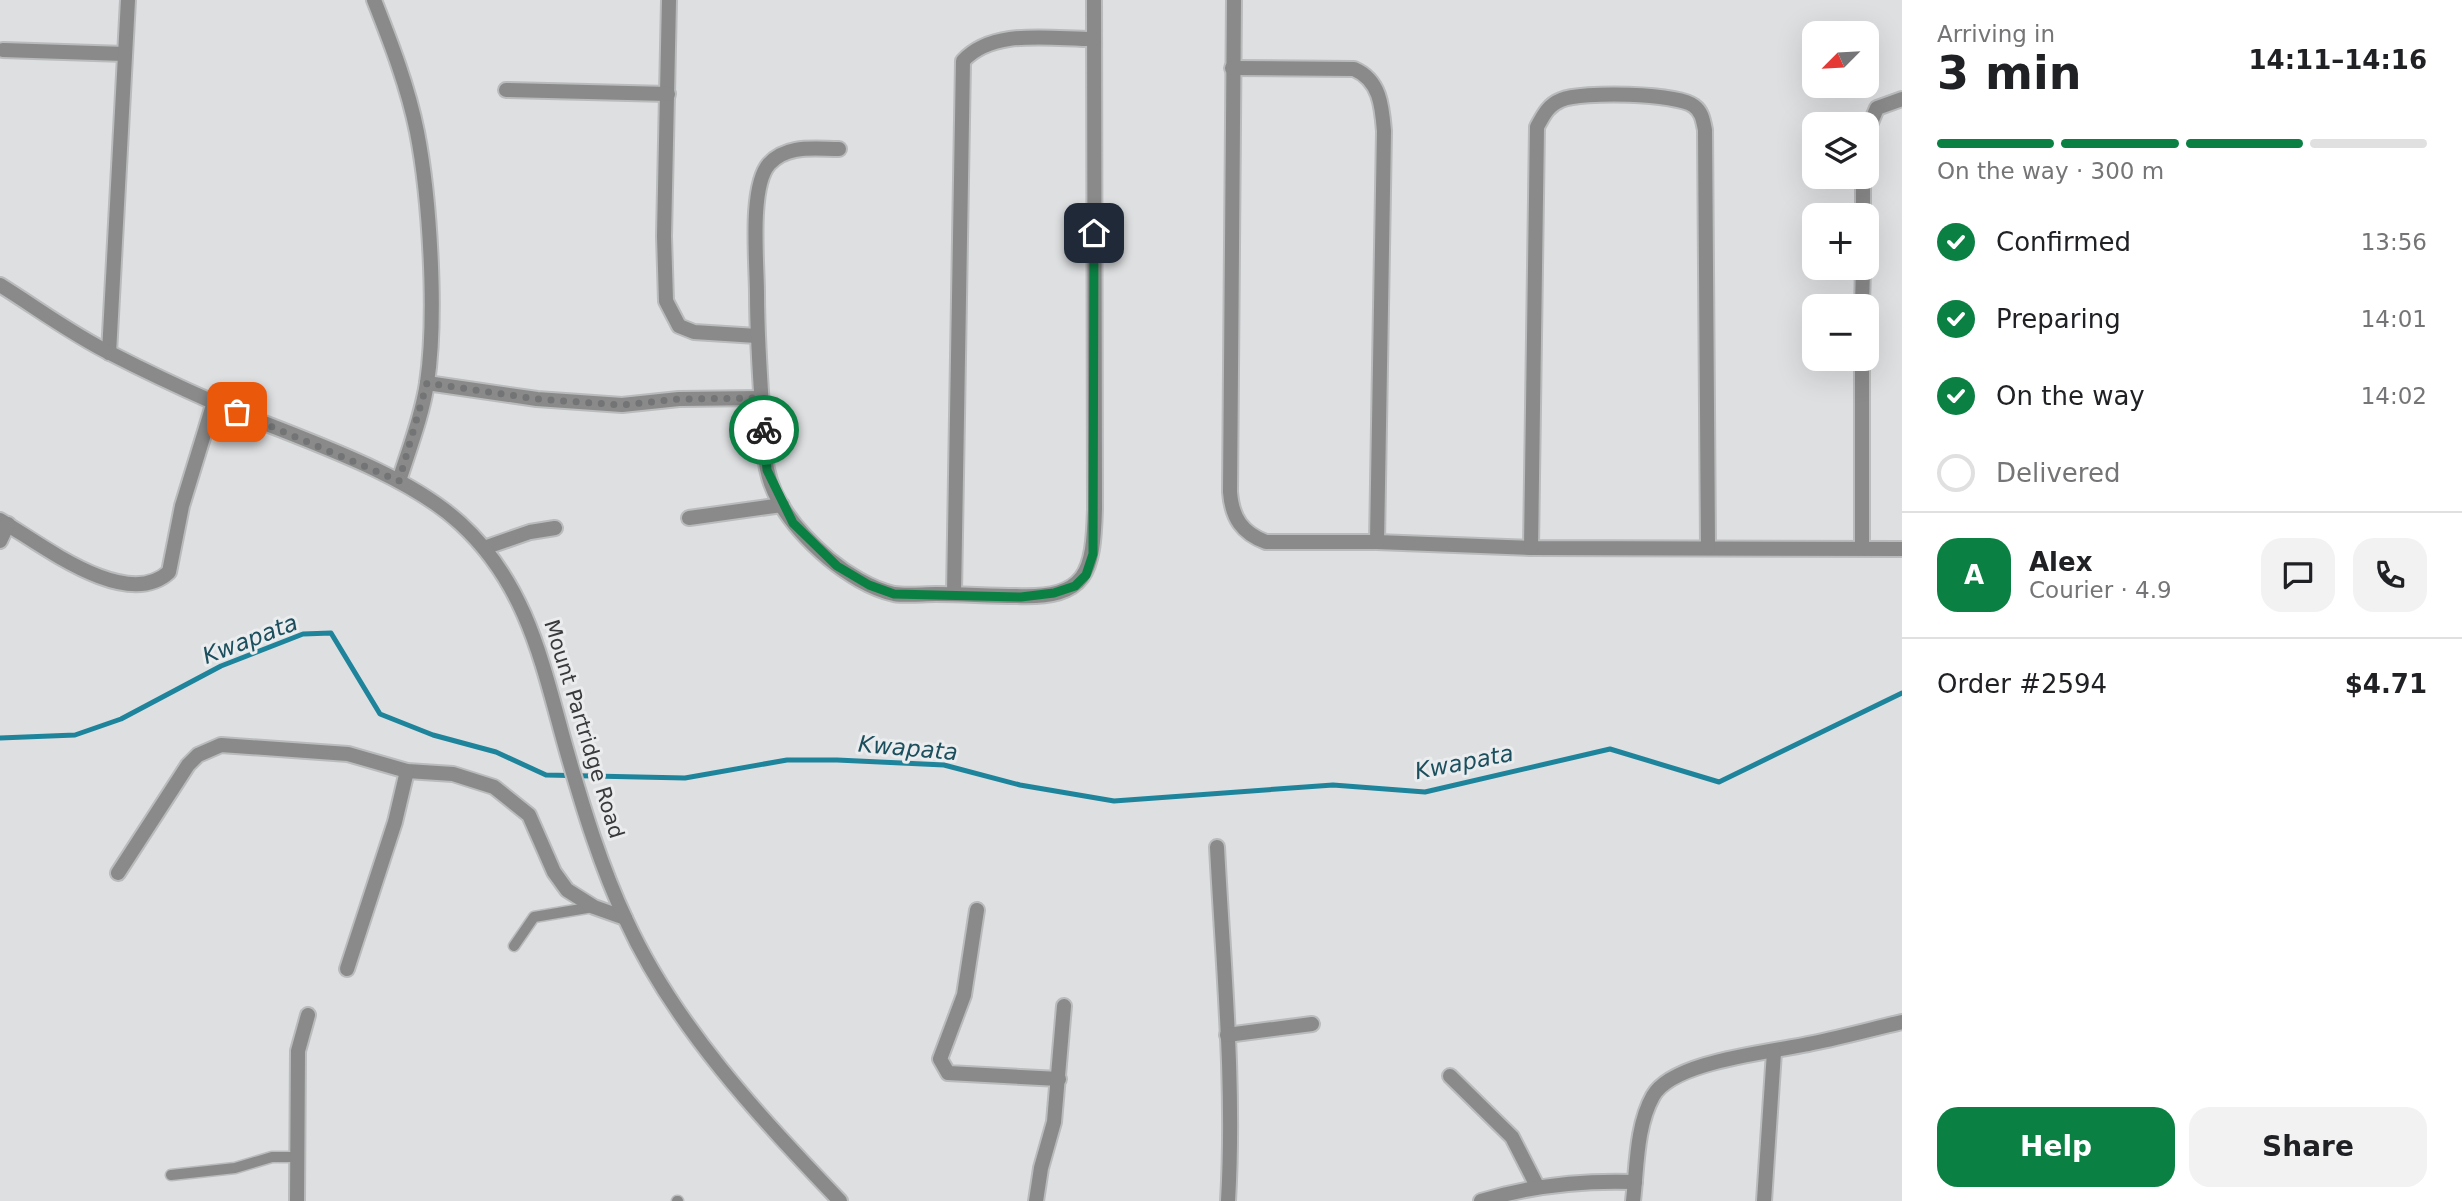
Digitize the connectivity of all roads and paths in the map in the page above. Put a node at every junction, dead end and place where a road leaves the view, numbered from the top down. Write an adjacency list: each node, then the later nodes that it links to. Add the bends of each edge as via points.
1 (128, 0): 8 (street)
2 (374, 0): 19 (street, via 418,134 431,302)
3 (669, 0): 11 (street)
4 (1094, 0): 6 (street)
5 (1234, 0): 9 (street)
6 (1093, 39): 34 (street, via 986,43 963,61); 34 (street, via 1093,554 1086,575 1075,586 1054,593 1021,597)
7 (3, 50): 8 (street)
8 (125, 54): 17 (street)
9 (1232, 68): 28 (street, via 1232,512 1252,537 1266,542); 28 (street, via 1354,69 1374,83 1382,106)
10 (506, 90): 11 (street)
11 (668, 94): 16 (street, via 666,300 679,326 694,332)
12 (1902, 99): 13 (street)
13 (1875, 112)
14 (839, 149): 16 (street, via 799,148 768,165 757,204)
15 (0, 285): 17 (street, Mount Partridge Road)
16 (757, 336): 20 (street)
17 (109, 353): 21 (street, Mount Partridge Road)
18 (1862, 371): 32 (street)
19 (427, 383): 20 (street, via 537,399 622,405); 22 (street)
20 (761, 398): 23 (street, via 767,470)
21 (214, 402): 22 (street, Mount Partridge Road); 25 (street, via 182,506 169,572 162,579 152,584 114,583)
22 (399, 481): 30 (street, Mount Partridge Road, via 431,499)
23 (782, 505): 24 (street); 34 (street, via 810,543 869,585 894,594)
24 (689, 518)
25 (4, 522): 27 (street)
26 (555, 528): 30 (street)
27 (0, 541)
28 (1377, 542): 31 (street)
29 (1708, 547): 31 (street); 31 (street, via 1702,115 1693,105 1676,99 1573,96 1547,109 1537,127); 32 (street)
30 (484, 548): 40 (street, Mount Partridge Road, via 532,627 584,810)
31 (1531, 548)
32 (1861, 548): 33 (street)
33 (1902, 549)
34 (954, 594)
35 (407, 771): 37 (street, via 348,754 221,745 209,749 188,765); 38 (street, via 453,774 494,787 529,815 561,883); 42 (street)
36 (1217, 846): 47 (street)
37 (118, 873)
38 (594, 907): 40 (street); 41 (lane, via 534,917)
39 (977, 910): 50 (street, via 964,995 940,1059 943,1068 948,1073)
40 (625, 918): 56 (street, Mount Partridge Road, via 657,982 695,1034)
41 (514, 946)
42 (348, 969)
43 (1064, 1006): 50 (street)
44 (308, 1015): 51 (street, via 298,1051)
45 (1902, 1022): 48 (street)
46 (1311, 1024): 47 (street)
47 (1227, 1035): 58 (street)
48 (1774, 1052): 53 (street, via 1692,1069 1654,1094 1640,1140); 61 (street)
49 (1450, 1076): 54 (street, via 1512,1137)
50 (1059, 1079): 57 (street)
51 (298, 1157): 52 (lane, via 272,1157 235,1168); 55 (street)
52 (171, 1175)
53 (1635, 1182): 54 (street, via 1590,1180); 60 (street)
54 (1537, 1186): 59 (street)
55 (298, 1201)
56 (840, 1201)
57 (1037, 1201)
58 (1228, 1201)
59 (1481, 1201)
60 (1633, 1201)
61 (1764, 1201)

